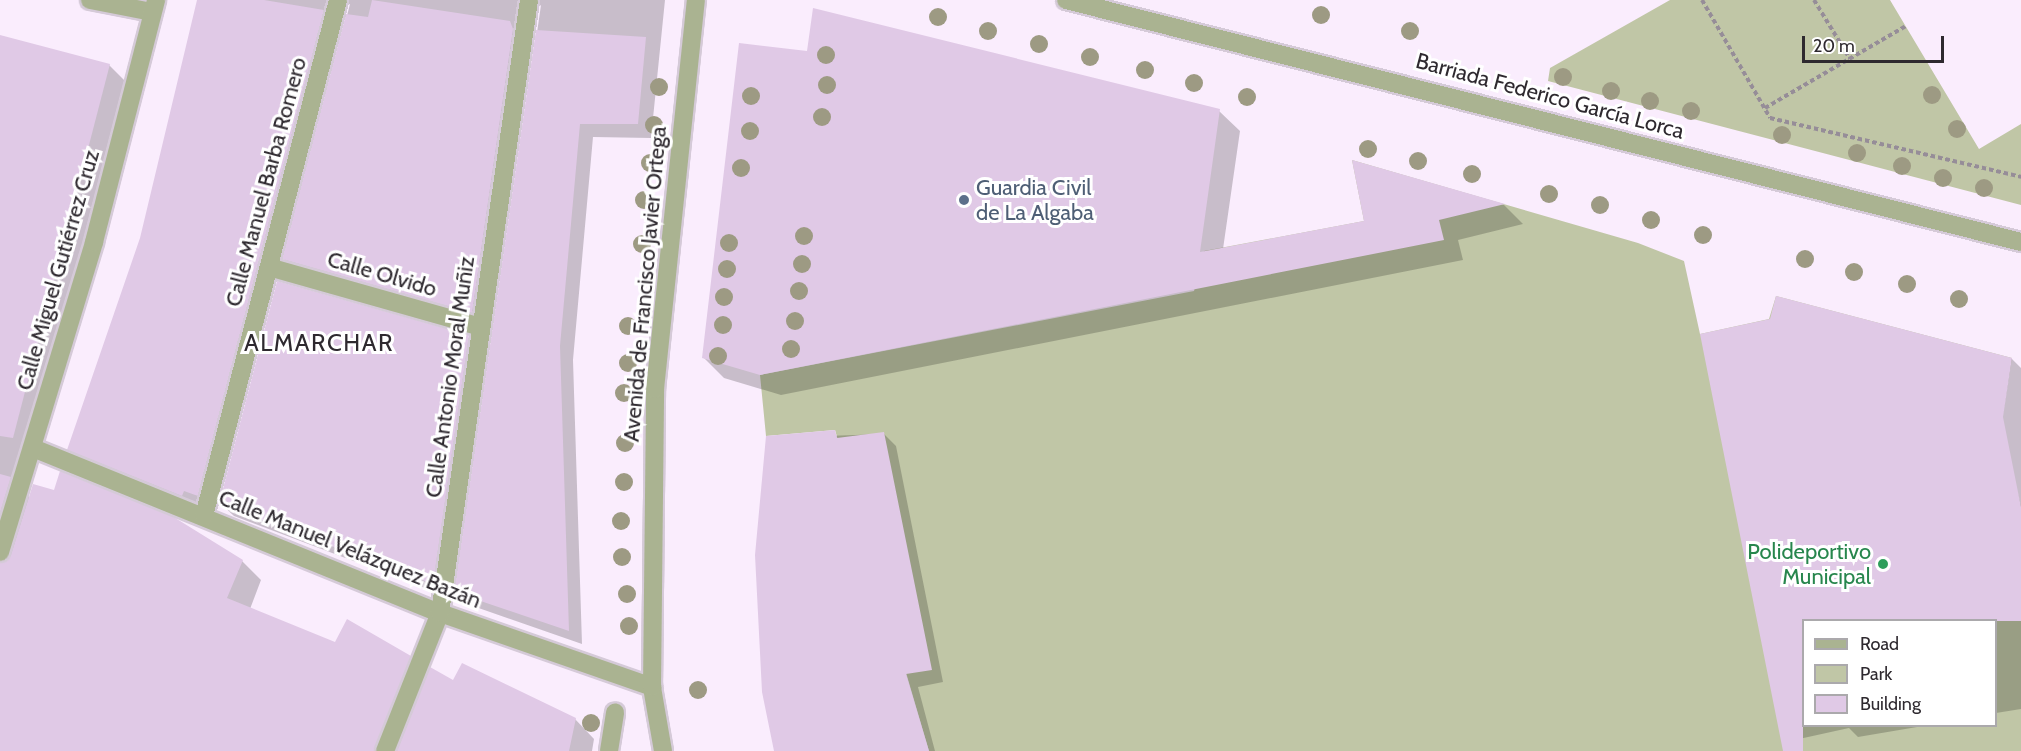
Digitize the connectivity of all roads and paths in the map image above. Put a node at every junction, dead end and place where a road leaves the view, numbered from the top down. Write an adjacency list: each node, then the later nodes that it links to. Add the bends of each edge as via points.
1 (90, 0): 8 (street)
2 (338, 0): 14 (street, Calle Manuel Barba Romero)
3 (529, 0): 15 (street, Calle Antonio Moral Muñiz)
4 (696, 0): 20 (street, Avenida de Francisco Javier Ortega, via 655,389)
5 (1066, 0): 13 (street, Barriada Federico García Lorca)
6 (1702, 0): 11 (path)
7 (1814, 0): 10 (path)
8 (154, 6): 16 (street, Calle Miguel Gutiérrez Cruz)
9 (1906, 26): 10 (path)
10 (1850, 59): 11 (path)
11 (1765, 108): 12 (path, via 1770,118)
12 (2021, 177)
13 (2021, 242)
14 (269, 267): 15 (street, Calle Olvido); 17 (street, Calle Manuel Barba Romero)
15 (482, 327): 19 (street, Calle Antonio Moral Muñiz)
16 (33, 448): 17 (street, Calle Manuel Velázquez Bazán); 18 (street, Calle Miguel Gutiérrez Cruz)
17 (204, 516): 19 (street, Calle Manuel Velázquez Bazán)
18 (0, 552)
19 (440, 613): 20 (street, Calle Manuel Velázquez Bazán); 22 (street, Calle Antonio Moral Muñiz)
20 (652, 687): 24 (street, Avenida de Francisco Javier Ortega)
21 (615, 712): 23 (street)
22 (384, 751)
23 (609, 751)
24 (663, 751)

